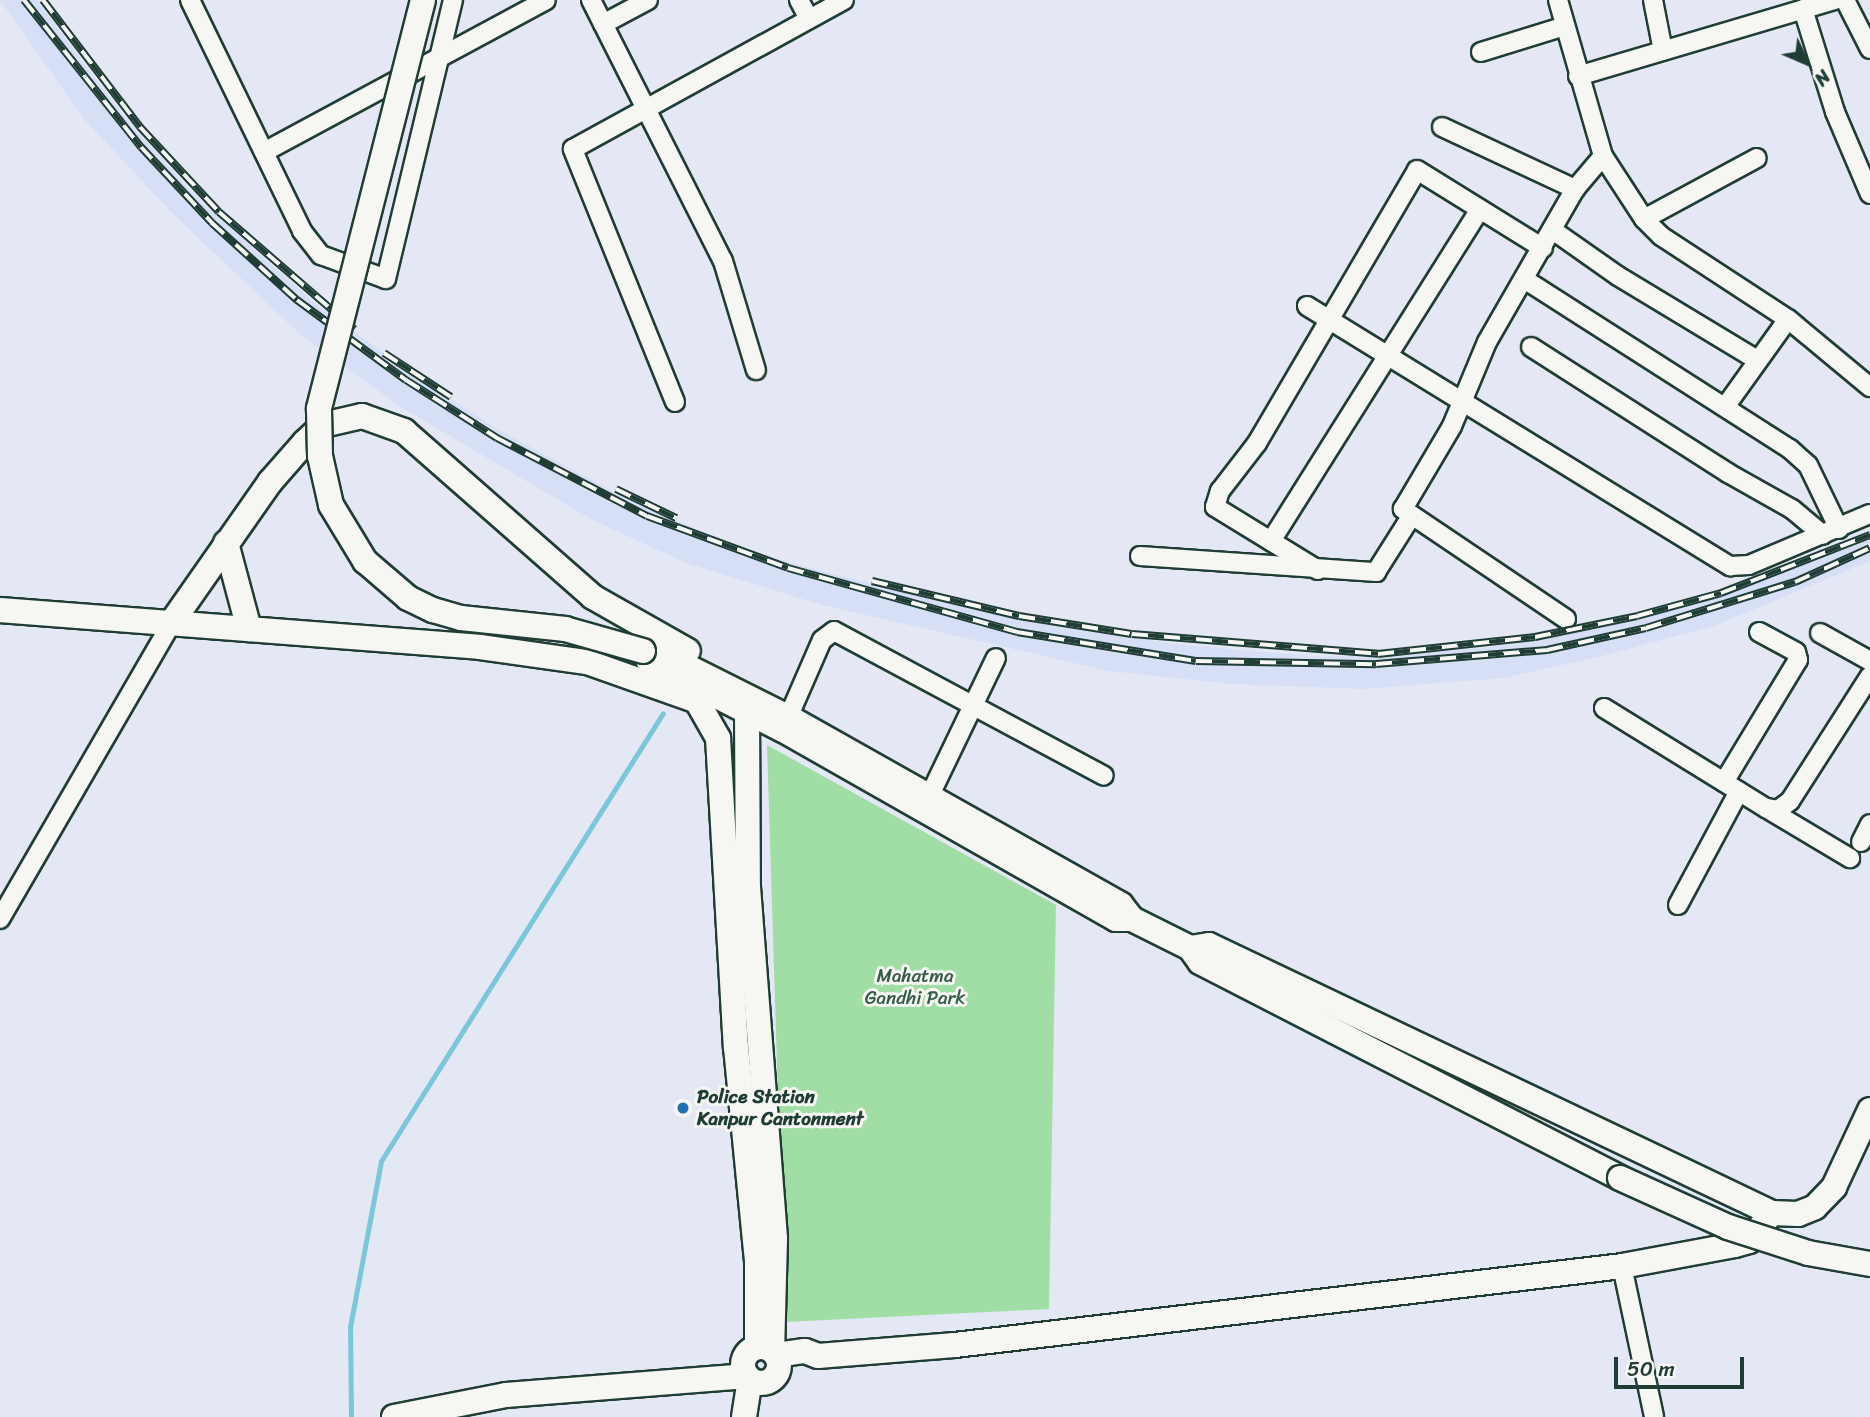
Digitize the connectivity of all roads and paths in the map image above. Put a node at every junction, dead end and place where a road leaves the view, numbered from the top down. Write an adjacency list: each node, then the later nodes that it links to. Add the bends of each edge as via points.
1 (190, 0): 23 (street)
2 (424, 0): 60 (street, bridge, via 319,409 320,456 331,505 365,561 408,598 461,618 565,629 654,650)
3 (453, 0): 19 (street)
4 (546, 0): 19 (street)
5 (591, 0): 14 (street)
6 (648, 0): 14 (street)
7 (799, 0): 13 (street)
8 (844, 0): 13 (street)
9 (1558, 0): 15 (street)
10 (1653, 0): 17 (street)
11 (1845, 0): 16 (street)
12 (1818, 3): 17 (street); 27 (street, via 1835,112)
13 (809, 19): 21 (street)
14 (603, 24): 21 (street)
15 (1565, 26): 18 (street); 20 (street)
16 (1870, 49)
17 (1663, 51): 20 (street)
18 (1482, 52)
19 (438, 58): 23 (street); 23 (street, via 386,279 321,255 302,231)
20 (1578, 76): 24 (street)
21 (649, 109): 39 (street, via 723,261); 41 (street, via 573,149)
22 (1442, 127): 26 (street)
23 (264, 152)
24 (1603, 156): 26 (street); 29 (street)
25 (1757, 158): 29 (street)
26 (1575, 189): 30 (street)
27 (1870, 194)
28 (1480, 209): 31 (street); 35 (street, via 1417,170); 37 (street)
29 (1644, 219): 34 (street, via 1698,261)
30 (1554, 231): 31 (street); 38 (street, via 1618,276)
31 (1543, 248): 32 (street)
32 (1524, 279): 42 (street, via 1487,342); 43 (street)
33 (1307, 306): 35 (street)
34 (1788, 319): 38 (street); 40 (street)
35 (1329, 320): 37 (street); 47 (street, via 1257,443 1220,491 1215,507)
36 (1531, 347): 46 (street, via 1728,473)
37 (1390, 358): 42 (street); 47 (street)
38 (1757, 360): 43 (street)
39 (756, 370)
40 (1867, 377)
41 (675, 402)
42 (1462, 403): 45 (street, via 1403,509); 46 (street, via 1730,566 1749,565)
43 (1725, 407): 46 (street, via 1808,465)
44 (1870, 514): 46 (street)
45 (1412, 515): 50 (street, via 1376,572); 52 (street)
46 (1831, 532)
47 (1271, 541): 50 (street)
48 (226, 543): 53 (street); 54 (street); 62 (street, via 270,482 323,425 362,416 380,419 430,450 593,597 678,643)
49 (1140, 556): 50 (street)
50 (1318, 570)
51 (0, 610): 53 (street)
52 (1566, 619)
53 (172, 622): 54 (street); 73 (street)
54 (249, 629): 60 (street, via 480,647 587,662)
55 (1759, 632): 66 (street, via 1793,651 1798,660)
56 (1821, 633): 58 (street)
57 (996, 659): 61 (street)
58 (1870, 661)
59 (1870, 676): 68 (street, via 1784,808)
60 (693, 685): 62 (street); 77 (street, via 718,738)
61 (974, 705): 64 (street, via 834,632 822,640); 65 (street); 67 (street)
62 (749, 706): 64 (street); 77 (street, via 748,887)
63 (1604, 708): 66 (street)
64 (785, 724): 67 (street); 74 (street, via 1116,919)
65 (1104, 776)
66 (1731, 787): 68 (street); 72 (street)
67 (929, 797): 74 (street, via 1121,905)
68 (1766, 808): 71 (street)
69 (1870, 824): 70 (street)
70 (1861, 842)
71 (1850, 859)
72 (1678, 905)
73 (0, 919)
74 (1132, 919): 75 (street)
75 (1190, 948): 78 (street, via 1209,945); 79 (street, bridge, via 1200,962 1620,1178 1728,1227 1808,1253)
76 (1870, 1110): 78 (street, via 1834,1187 1815,1207 1798,1214)
77 (757, 1146): 81 (street, via 777,1289)
78 (1772, 1213): 80 (street, via 1749,1241)
79 (1870, 1264)
80 (1622, 1266): 81 (street, via 955,1345 818,1356 805,1351); 85 (street)
81 (761, 1365): 82 (street, via 506,1395); 83 (street); 84 (street)
82 (394, 1417)
83 (744, 1417)
84 (755, 1417)
85 (1654, 1417)

